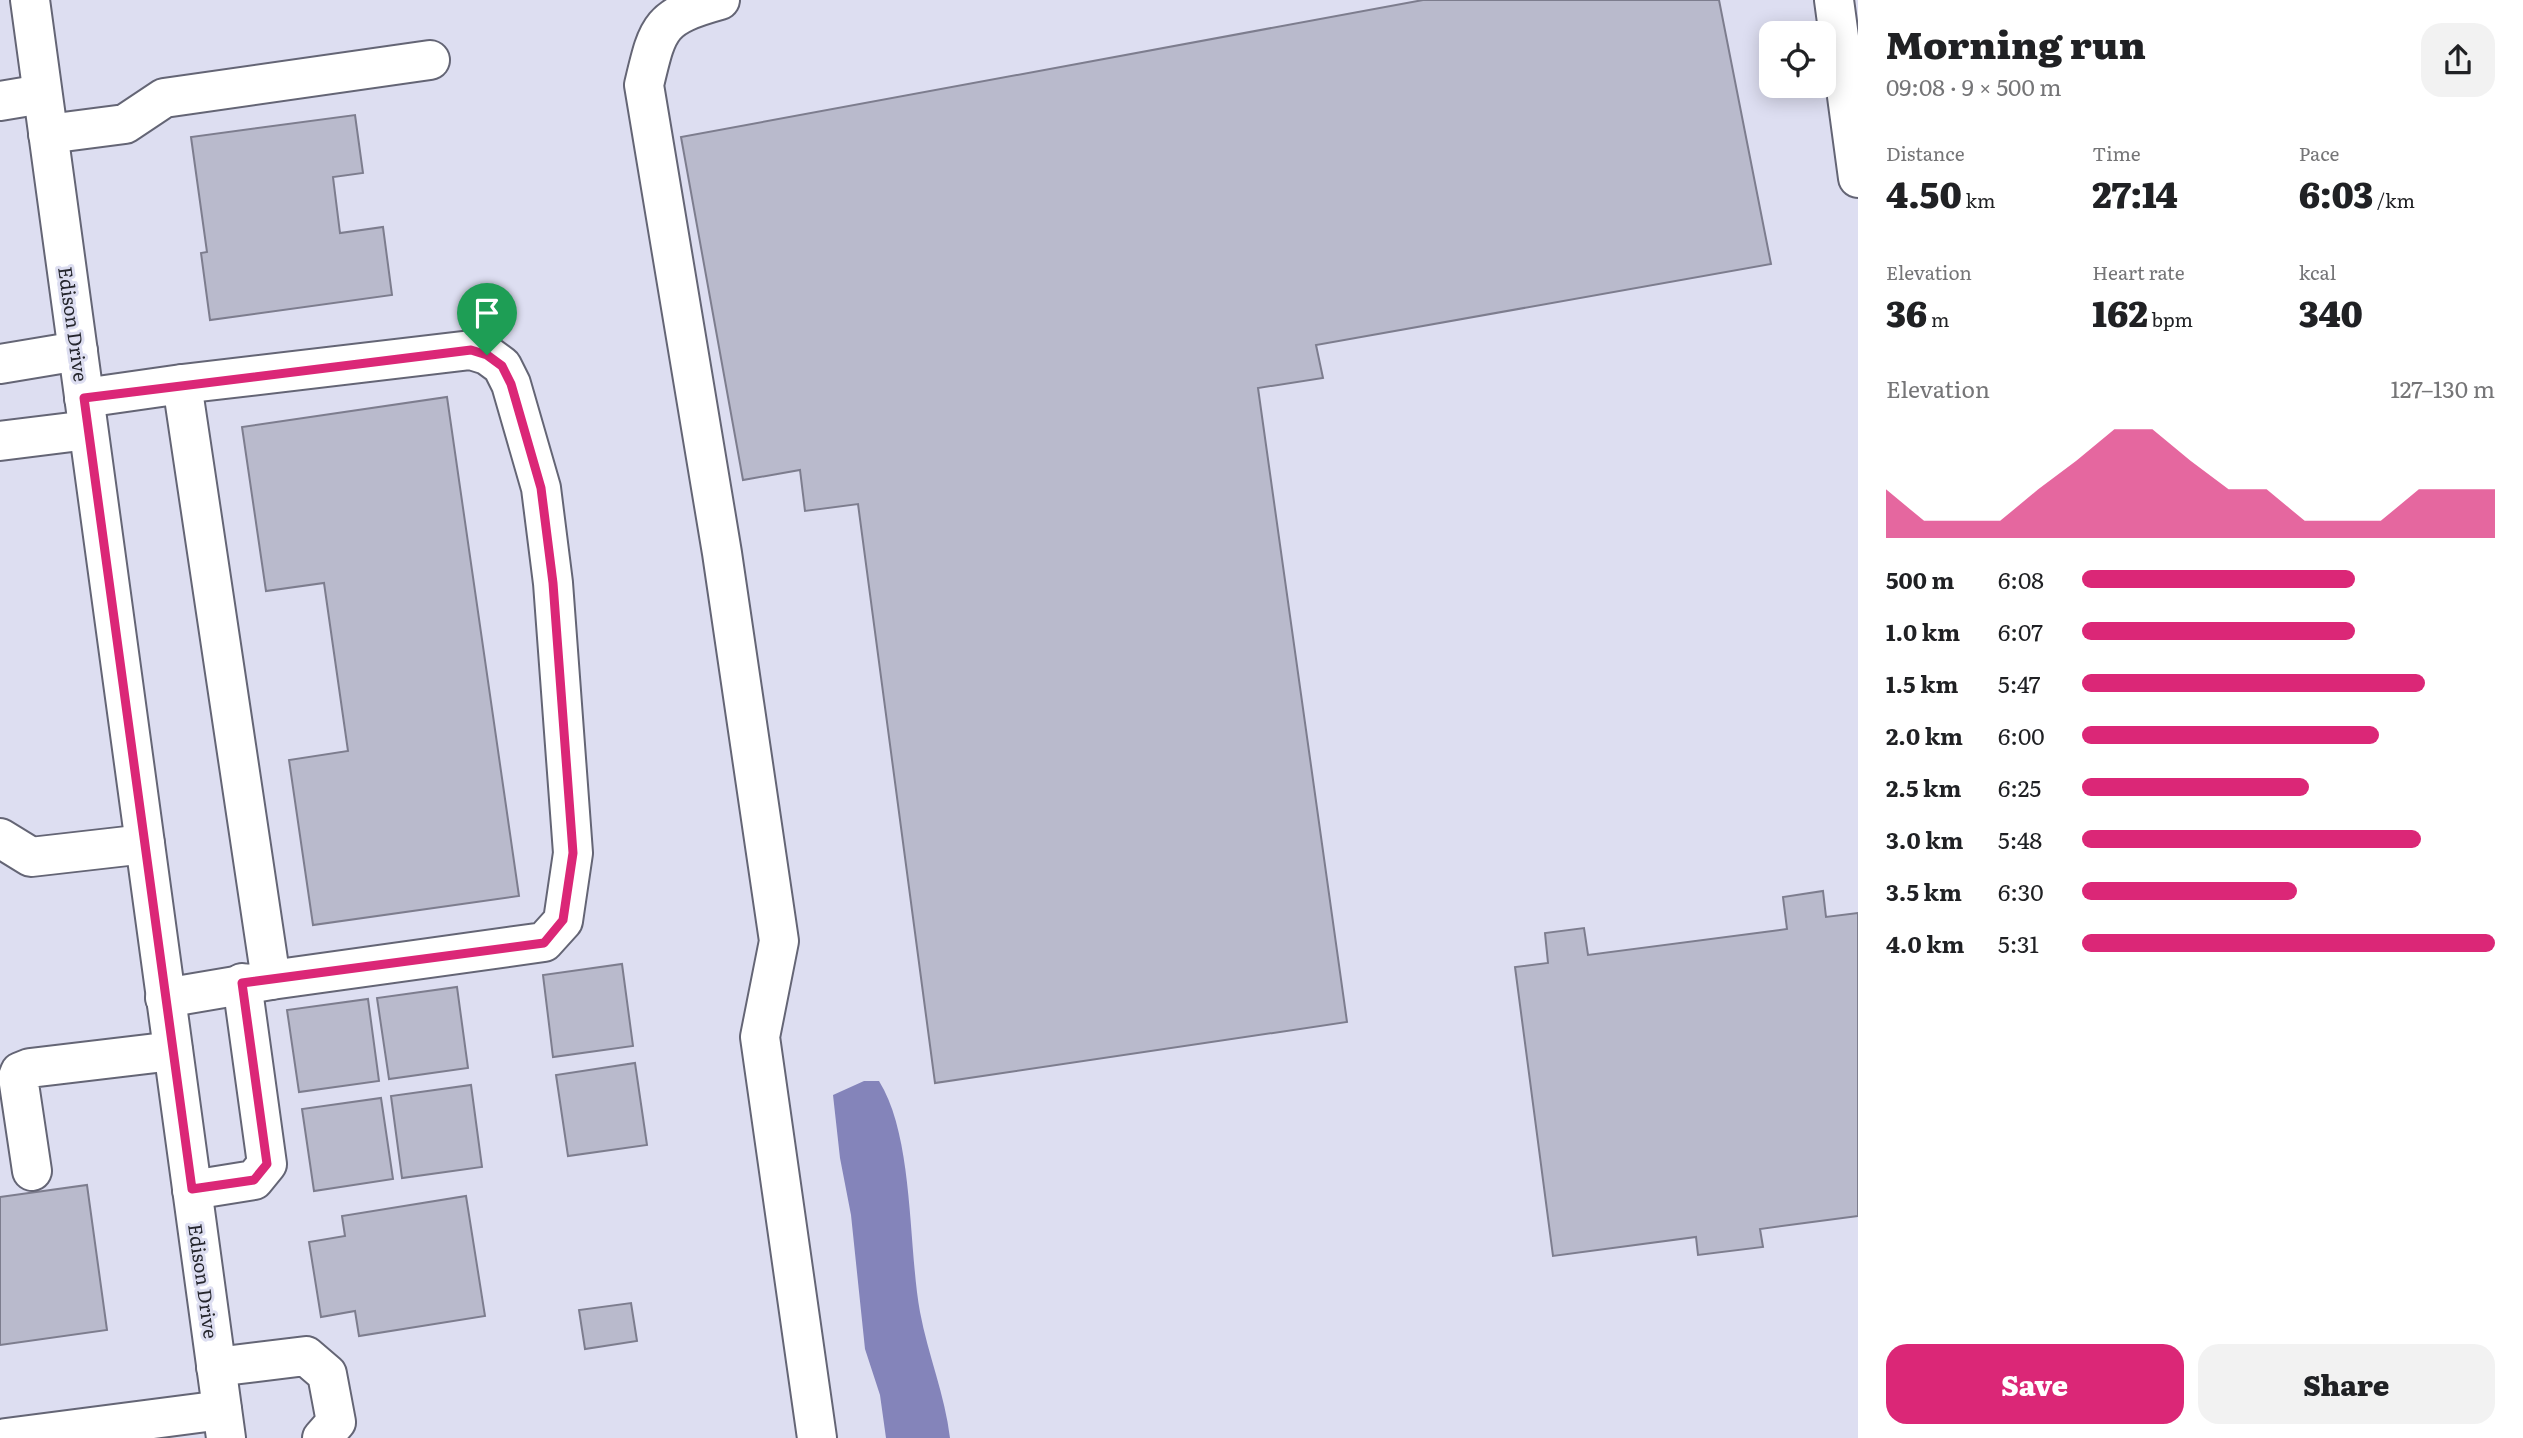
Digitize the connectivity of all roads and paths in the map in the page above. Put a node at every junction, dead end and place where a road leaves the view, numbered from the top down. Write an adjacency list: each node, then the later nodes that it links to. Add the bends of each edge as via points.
1 (720, 0): 25 (street, via 682,11 656,37 644,85 722,553 779,941 760,1037)
2 (1834, 0): 8 (street)
3 (35, 1): 5 (street, Edison Drive)
4 (430, 60): 7 (street, via 164,98 125,124)
5 (42, 94): 6 (street); 7 (street, Edison Drive)
6 (0, 101)
7 (48, 134): 9 (street, Edison Drive)
8 (1858, 178)
9 (78, 351): 10 (street); 12 (street, Edison Drive)
10 (0, 364)
11 (181, 384): 12 (street); 16 (street); 16 (street, via 471,350 487,355 502,366 511,384 541,488 553,583 573,853 563,920 544,943)
12 (86, 414): 13 (street); 15 (street, Edison Drive)
13 (0, 441)
14 (0, 838): 15 (street, via 31,857)
15 (145, 844): 17 (street, Edison Drive)
16 (256, 981): 17 (street); 20 (street, via 267,1164 254,1180)
17 (166, 998): 18 (street, Edison Drive)
18 (173, 1051): 19 (street, via 20,1072); 20 (street, Edison Drive)
19 (32, 1171)
20 (192, 1189): 21 (street, Edison Drive)
21 (216, 1367): 22 (street, Edison Drive); 24 (street, via 306,1356 327,1374 336,1422)
22 (224, 1424): 23 (street)
23 (6, 1438)
24 (322, 1438)
25 (817, 1438)

